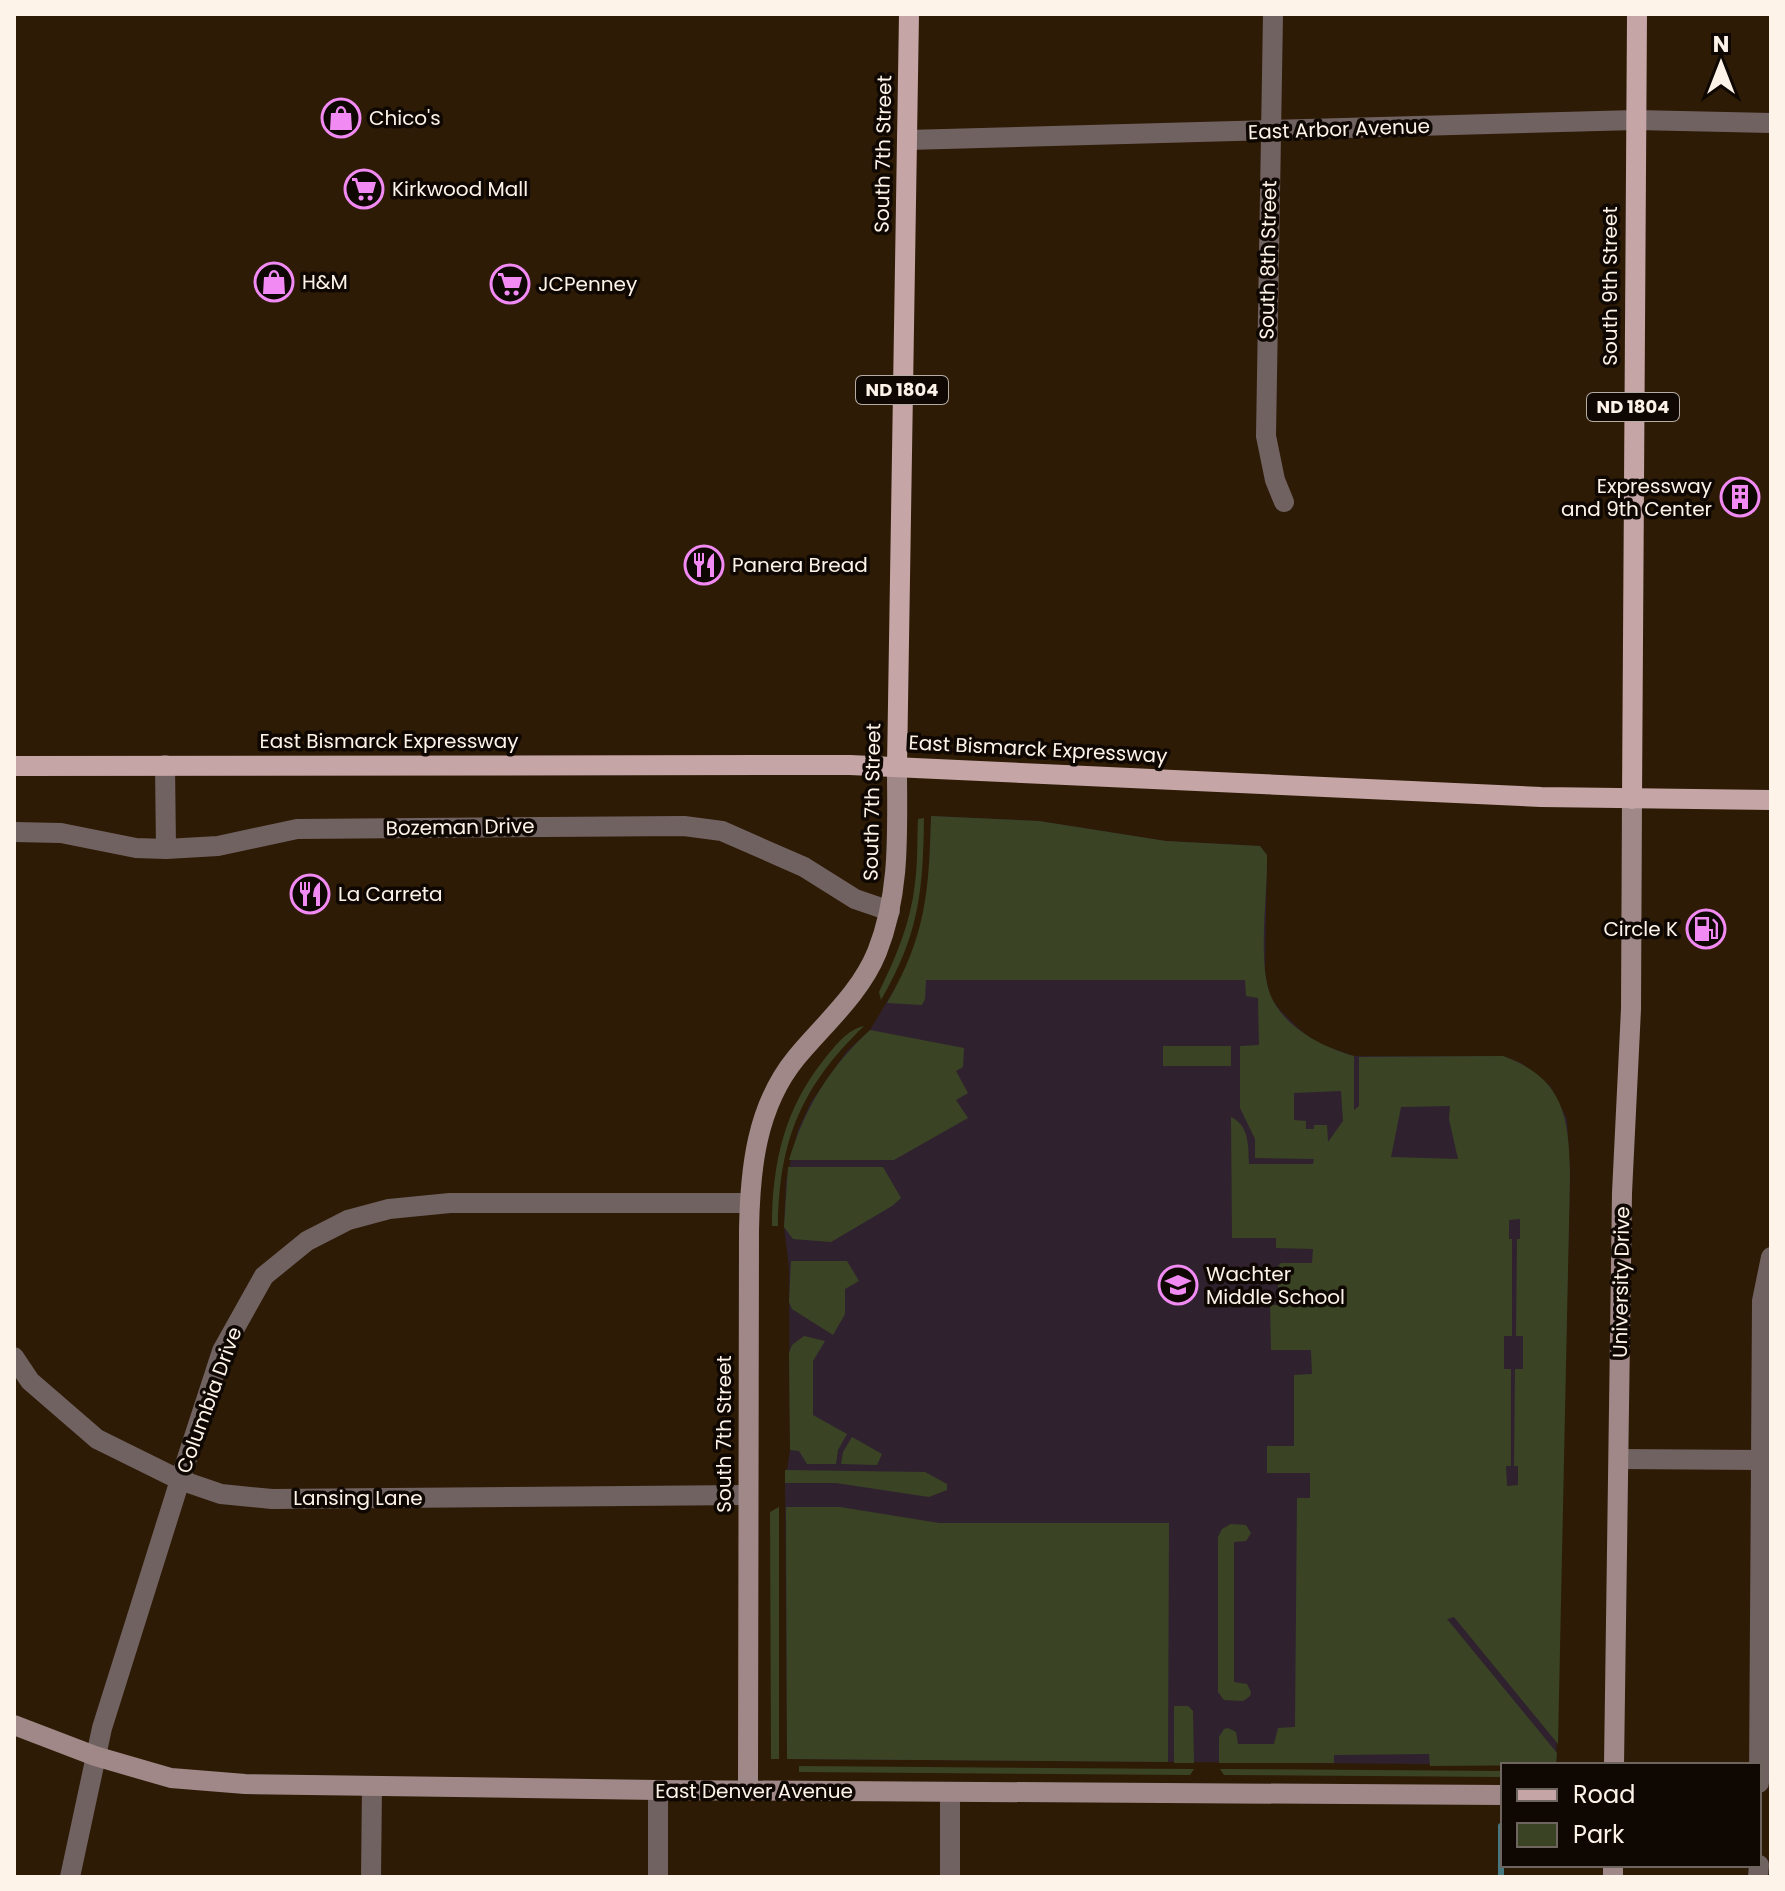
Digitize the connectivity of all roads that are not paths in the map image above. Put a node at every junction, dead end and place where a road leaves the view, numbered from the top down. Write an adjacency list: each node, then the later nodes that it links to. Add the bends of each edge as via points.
1 (909, 14): 7 (main road, South 7th Street / ND 1804)
2 (1273, 14): 6 (street, South 8th Street)
3 (1637, 14): 4 (main road, South 9th Street / ND 1804)
4 (1636, 120): 5 (street, East Arbor Avenue); 6 (street, East Arbor Avenue); 12 (main road, South 9th Street / ND 1804)
5 (1771, 123)
6 (1271, 131): 7 (street, East Arbor Avenue); 8 (street, South 8th Street, via 1266,436)
7 (907, 140): 11 (main road, South 7th Street / ND 1804)
8 (1284, 502)
9 (165, 765): 10 (main road, East Bismarck Expressway); 11 (main road, East Bismarck Expressway); 15 (street)
10 (14, 766)
11 (897, 767): 12 (main road, East Bismarck Expressway); 16 (street, South 7th Street, via 898,851)
12 (1632, 799): 13 (main road, East Bismarck Expressway); 21 (street, University Drive / ND 1804)
13 (1771, 800)
14 (14, 832): 15 (street, Bozeman Drive, via 61,833)
15 (166, 849): 16 (street, Bozeman Drive, via 218,846 297,829 684,826 722,831 804,867 855,899)
16 (890, 911): 17 (street, South 7th Street, via 864,976 775,1091 752,1165)
17 (749, 1203): 23 (street, Columbia Drive, via 450,1203 389,1209 348,1220 307,1241 264,1276 222,1351); 24 (street, South 7th Street)
18 (1771, 1257): 19 (street, via 1762,1301)
19 (1766, 1352): 22 (street)
20 (14, 1357): 23 (street, Lansing Lane, via 30,1381 97,1439)
21 (1619, 1459): 22 (street); 30 (street, University Drive / ND 1804)
22 (1760, 1460): 25 (street)
23 (180, 1480): 24 (street, Lansing Lane, via 221,1494 272,1499); 29 (street, Columbia Drive)
24 (748, 1495): 34 (street, South 7th Street)
25 (1765, 1552): 26 (street)
26 (1760, 1671): 27 (street); 31 (street)
27 (1771, 1695)
28 (14, 1725): 29 (street, East Denver Avenue)
29 (95, 1756): 32 (street, East Denver Avenue, via 171,1778); 37 (street, Columbia Drive)
30 (1614, 1763)
31 (1759, 1763)
32 (372, 1786): 33 (street, East Denver Avenue); 38 (street)
33 (658, 1790): 34 (street, East Denver Avenue); 39 (street)
34 (748, 1790): 35 (street, East Denver Avenue)
35 (950, 1793): 36 (street, East Denver Avenue); 40 (street)
36 (1501, 1795)
37 (70, 1877)
38 (371, 1877)
39 (658, 1877)
40 (950, 1877)

